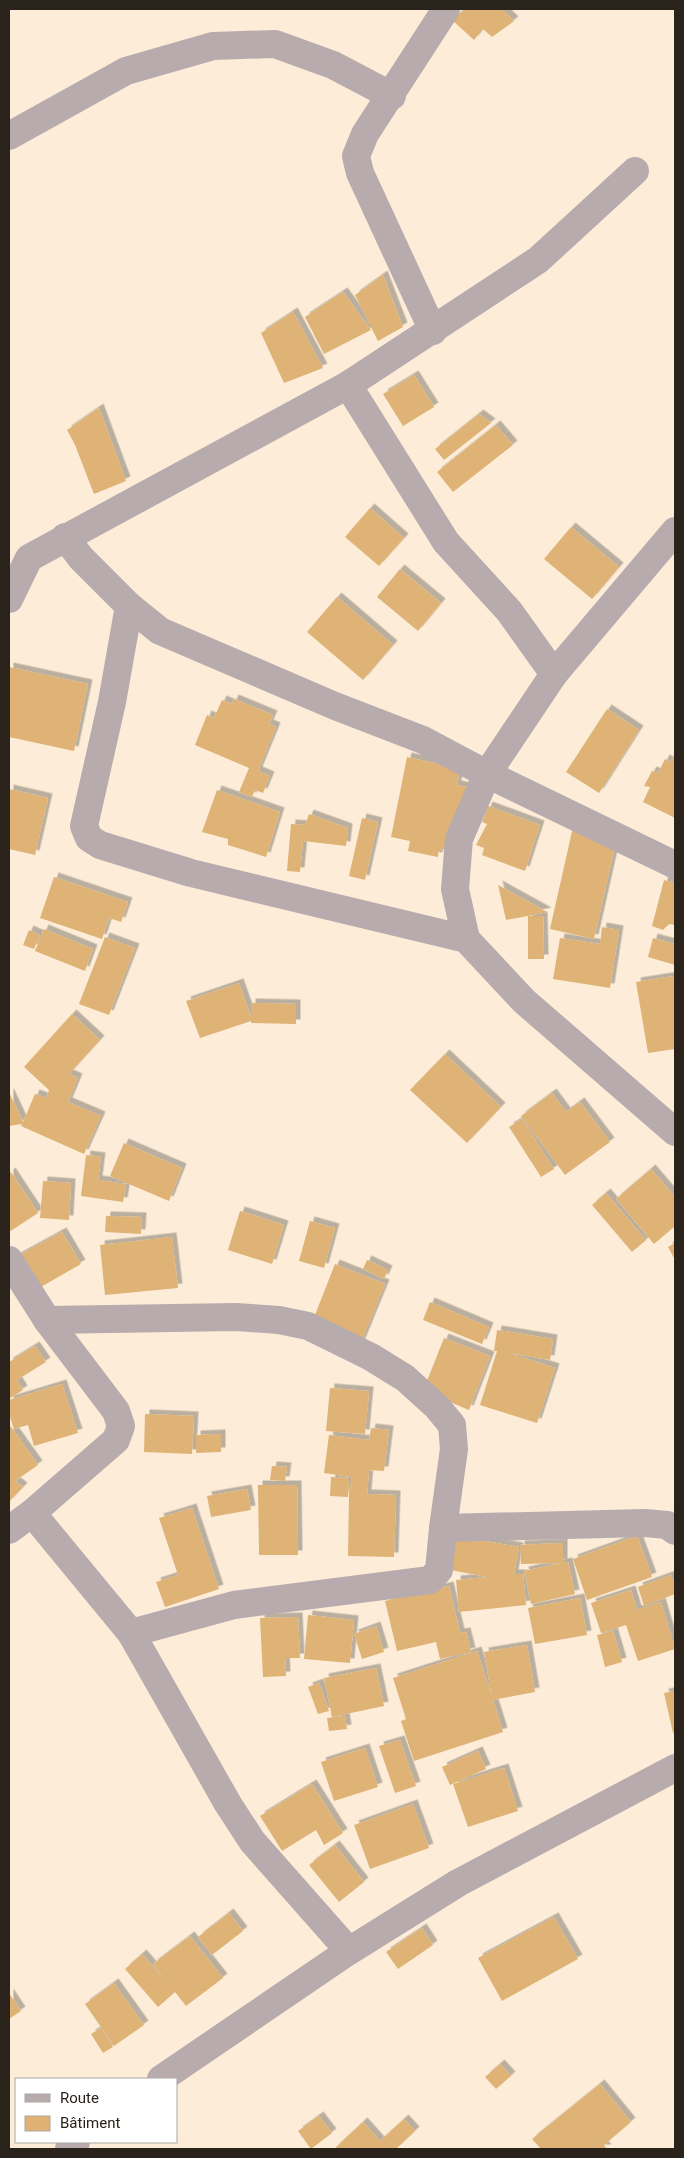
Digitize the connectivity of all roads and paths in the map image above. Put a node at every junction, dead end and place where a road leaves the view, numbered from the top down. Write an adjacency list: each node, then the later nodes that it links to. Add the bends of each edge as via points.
1 (446, 9): 2 (street)
2 (392, 96): 3 (street, via 333,65 275,44 213,46 126,71); 5 (street, via 365,134 356,156 360,172)
3 (9, 136)
4 (634, 171): 5 (street, via 538,260)
5 (433, 331): 6 (street)
6 (348, 385): 8 (street); 11 (street, via 446,542 509,611)
7 (675, 531): 11 (street)
8 (65, 537): 9 (street, via 29,558); 10 (street, via 81,558)
9 (9, 599)
10 (129, 606): 12 (street, via 160,631 343,710 423,740); 14 (street, via 112,702 84,826 90,838 100,845 191,873)
11 (554, 674): 12 (street)
12 (487, 774): 13 (street); 14 (street, via 459,839 455,889)
13 (675, 865)
14 (466, 939): 15 (street, via 524,1001)
15 (675, 1132)
16 (9, 1260): 17 (street)
17 (48, 1320): 18 (street, via 116,1411 120,1426 116,1440); 19 (street, via 236,1317 279,1320 308,1326 371,1357 405,1378 452,1425 454,1448)
18 (32, 1513): 20 (street); 22 (street)
19 (443, 1528): 21 (street, via 645,1523 667,1525); 22 (street, via 439,1570 430,1580 234,1605)
20 (9, 1530)
21 (675, 1531)
22 (131, 1633): 24 (street, via 228,1804 252,1840)
23 (675, 1768): 24 (street, via 458,1883)
24 (349, 1951): 25 (street)
25 (162, 2078)

